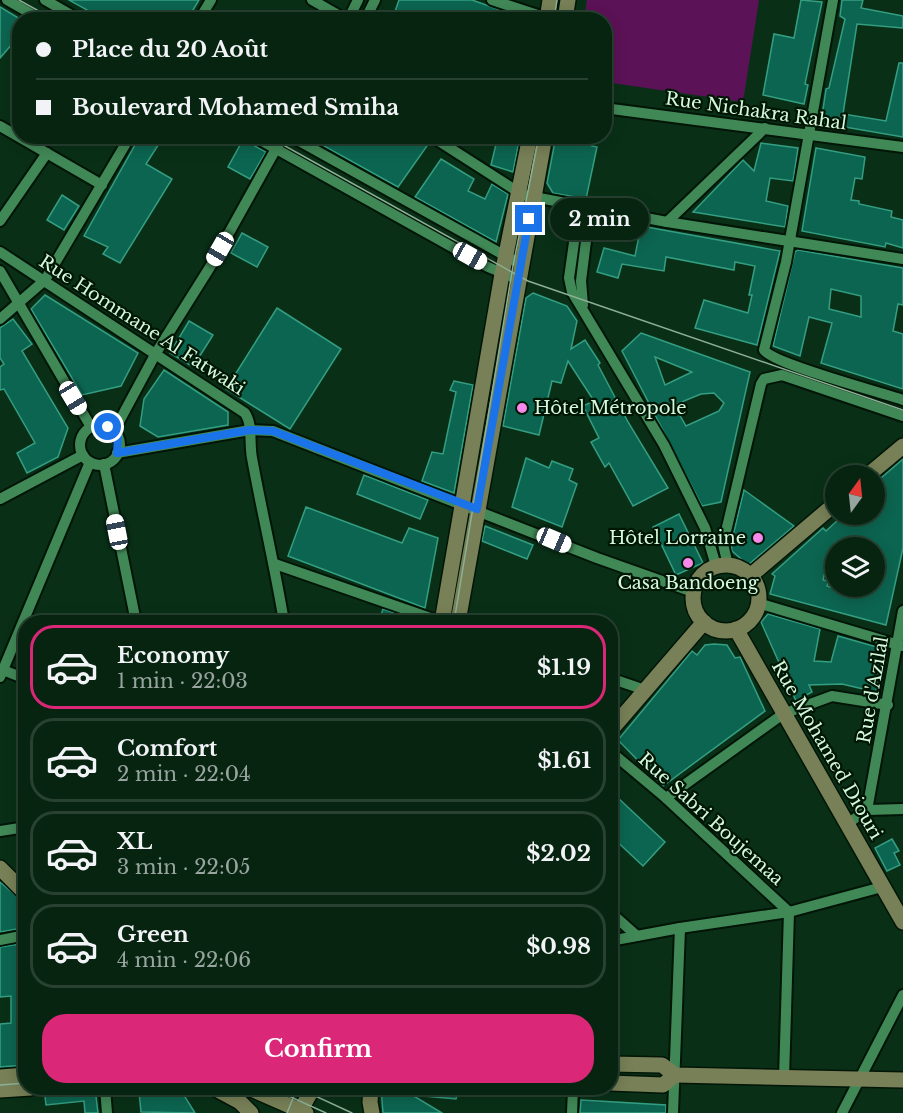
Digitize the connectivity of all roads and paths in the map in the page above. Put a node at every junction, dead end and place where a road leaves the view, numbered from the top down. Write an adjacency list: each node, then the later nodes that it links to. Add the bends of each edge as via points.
1 (7, 0): 6 (street)
2 (45, 0): 7 (street)
3 (312, 0): 8 (street)
4 (492, 0): 9 (street)
5 (834, 0): 12 (street)
6 (28, 12)
7 (66, 12)
8 (334, 12)
9 (527, 12)
10 (612, 109): 11 (street, Rue Nichakra Rahal)
11 (765, 128): 12 (street, Rue Nichakra Rahal); 29 (street)
12 (809, 134): 21 (street, Rue Nichakra Rahal); 30 (street)
13 (31, 144): 23 (street)
14 (267, 144): 22 (street)
15 (280, 144): 22 (street)
16 (304, 144): 33 (street)
17 (443, 144): 25 (street)
18 (528, 144): 25 (street)
19 (543, 144): 26 (street)
20 (125, 145): 24 (street)
21 (903, 147)
22 (277, 150): 35 (street); 39 (street)
23 (47, 153): 24 (street); 28 (street)
24 (102, 185): 36 (street)
25 (518, 193): 26 (street); 33 (street)
26 (533, 197): 27 (street); 33 (street)
27 (584, 208): 29 (street); 54 (street, via 584,308 664,445)
28 (0, 220)
29 (667, 222): 30 (street)
30 (790, 240): 32 (street); 40 (street, via 764,347 770,356)
31 (0, 252): 36 (street, Rue Hommane Al Fatwaki)
32 (903, 259)
33 (514, 267): 35 (street); 51 (street)
34 (0, 271): 37 (street)
35 (502, 274): 51 (street)
36 (45, 280): 37 (street); 39 (street, Rue Hommane Al Fatwaki)
37 (19, 305): 38 (street); 42 (street)
38 (0, 319)
39 (156, 353): 43 (street, Rue Hommane Al Fatwaki, via 245,413); 44 (street)
40 (903, 400)
41 (903, 416): 54 (street, via 782,375 770,376 761,384 723,544)
42 (91, 427): 44 (street, via 101,425); 47 (street, via 81,437)
43 (250, 430): 46 (street); 51 (street, via 273,431); 53 (street)
44 (114, 431): 46 (street, via 120,443)
45 (903, 446): 49 (street)
46 (117, 453): 48 (street)
47 (86, 458): 48 (street); 50 (street); 59 (street)
48 (104, 464): 60 (street)
49 (880, 465)
50 (0, 499)
51 (470, 506): 56 (street); 63 (street)
52 (825, 512): 55 (street)
53 (275, 564): 61 (street); 62 (street)
54 (722, 566): 55 (street, via 740,568); 56 (street, via 701,576)
55 (750, 576): 57 (street, via 758,590)
56 (693, 592): 64 (street, via 694,607)
57 (758, 603): 66 (street, via 750,620); 67 (street)
58 (903, 611): 67 (street, Rue d'Azilal)
59 (24, 615)
60 (135, 615)
61 (283, 615)
62 (426, 615)
63 (448, 615)
64 (704, 622): 66 (street, via 718,630); 71 (street)
65 (18, 629): 68 (street)
66 (736, 629): 73 (street, Rue Mohamed Diouri)
67 (900, 645): 72 (street, Rue d'Azilal)
68 (1, 672): 69 (street)
69 (18, 676)
70 (618, 681): 71 (street)
71 (645, 690): 74 (street)
72 (888, 705): 73 (street, via 832,696); 78 (street, Rue d'Azilal)
73 (783, 714): 76 (street); 79 (street, Rue Mohamed Diouri)
74 (618, 722)
75 (618, 758): 76 (street, Rue Sabri Boujemaa)
76 (666, 798): 85 (street, Rue Sabri Boujemaa)
77 (903, 809): 78 (street)
78 (867, 810): 79 (street)
79 (847, 824): 84 (street, Rue Mohamed Diouri)
80 (18, 828): 81 (street)
81 (0, 831)
82 (0, 868): 83 (street)
83 (18, 886)
84 (882, 887): 85 (street); 87 (street, Rue Mohamed Diouri)
85 (789, 912): 88 (street); 98 (street)
86 (618, 919): 89 (street)
87 (903, 922)
88 (680, 928): 89 (street); 95 (street)
89 (637, 936): 92 (street)
90 (18, 937): 91 (street)
91 (0, 940)
92 (618, 940)
93 (903, 995): 99 (street)
94 (618, 1064): 95 (street, via 662,1065)
95 (675, 1075): 98 (street); 101 (street, via 663,1085); 117 (street)
96 (18, 1076): 97 (street)
97 (0, 1077)
98 (784, 1078): 99 (street)
99 (860, 1078): 100 (street); 118 (street)
100 (903, 1080)
101 (618, 1083)
102 (18, 1089): 103 (street)
103 (0, 1090)
104 (106, 1095): 112 (street)
105 (227, 1095): 113 (street)
106 (251, 1095): 114 (street)
107 (265, 1095): 111 (street)
108 (310, 1095): 111 (street)
109 (371, 1095): 115 (street)
110 (573, 1095): 116 (street)
111 (302, 1112)
112 (107, 1113)
113 (251, 1113)
114 (255, 1113)
115 (372, 1113)
116 (572, 1113)
117 (673, 1113)
118 (842, 1113)

